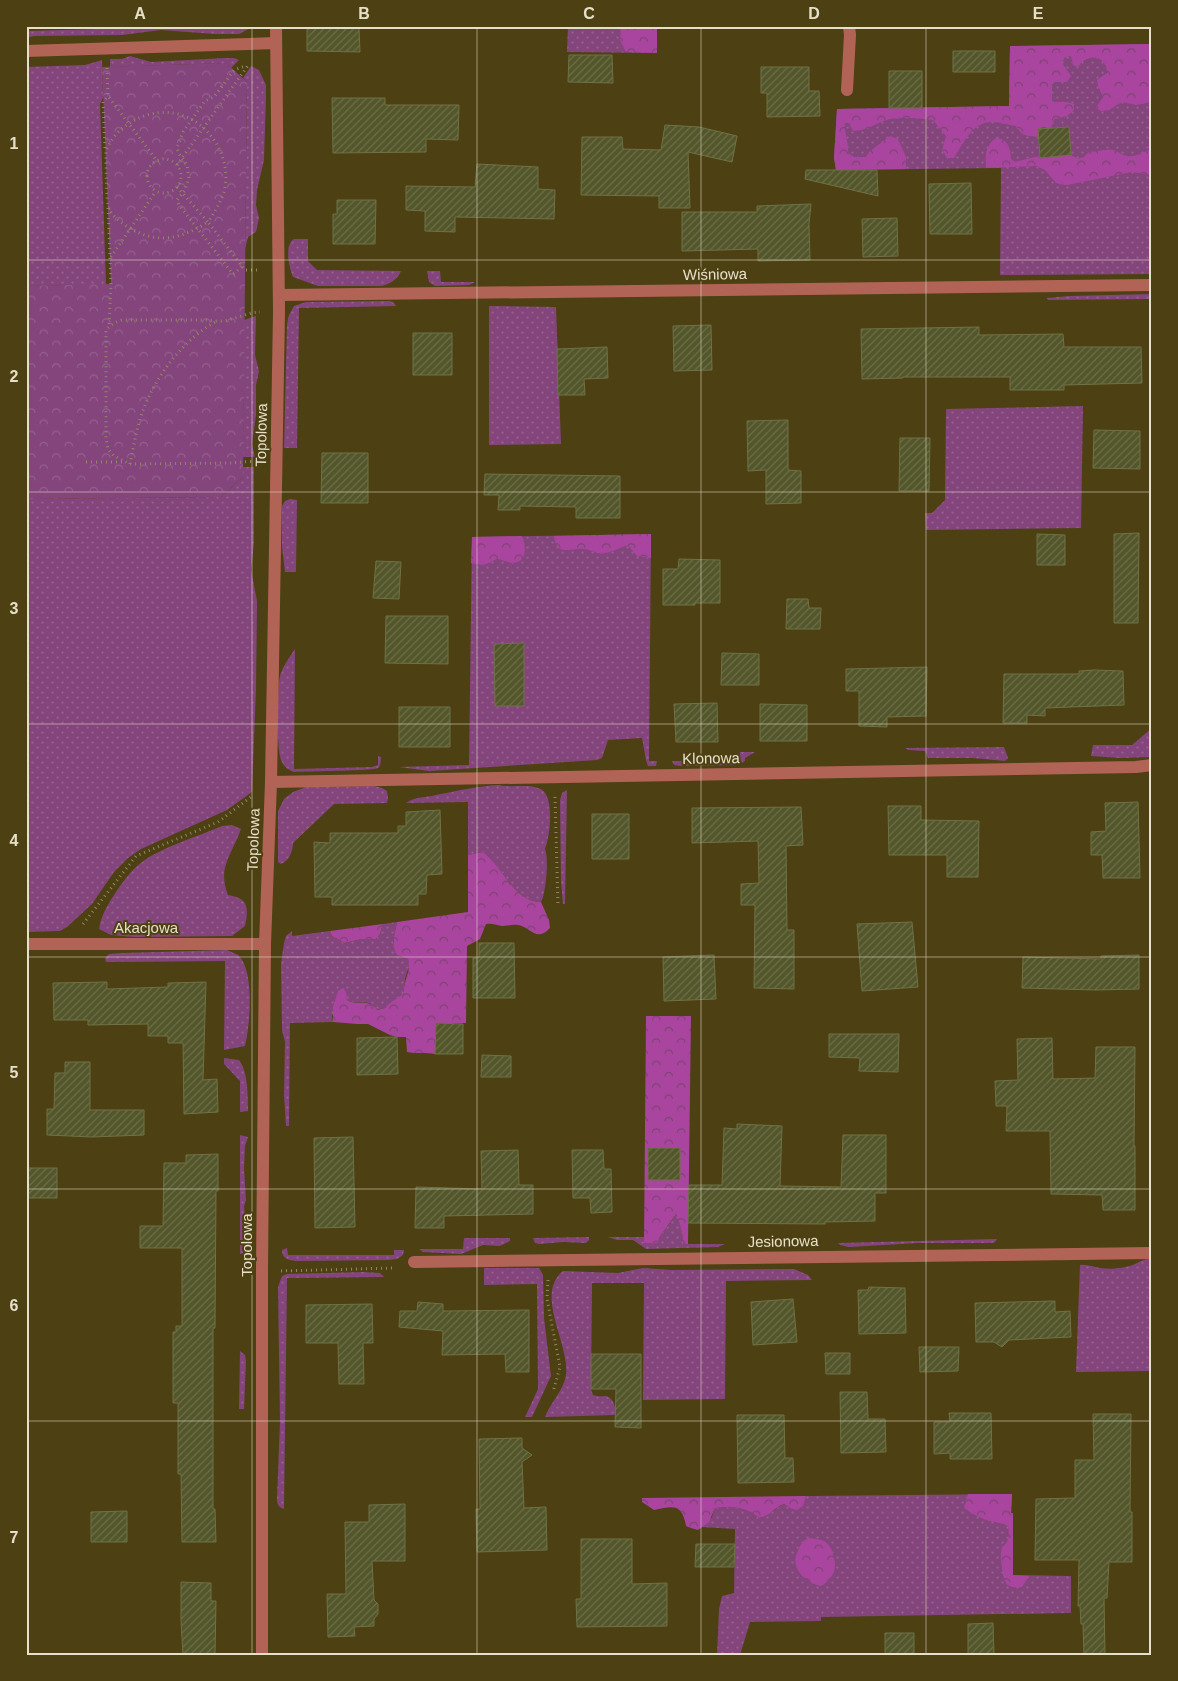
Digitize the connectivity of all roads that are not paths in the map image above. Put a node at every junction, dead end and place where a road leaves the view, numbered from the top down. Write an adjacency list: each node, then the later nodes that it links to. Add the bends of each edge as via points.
1 (276, 26): 3 (street, Topolowa)
2 (849, 26): 5 (street)
3 (276, 43): 4 (street); 7 (street, Topolowa)
4 (26, 51)
5 (847, 90)
6 (1152, 285): 7 (street, Wiśniowa)
7 (279, 295): 9 (street, Topolowa)
8 (1152, 765): 9 (street, Klonowa)
9 (271, 782): 11 (street, Topolowa)
10 (26, 944): 11 (street, Akacjowa)
11 (265, 944): 14 (street, Topolowa)
12 (1152, 1253): 13 (street, Jesionowa)
13 (414, 1262)
14 (262, 1655)

